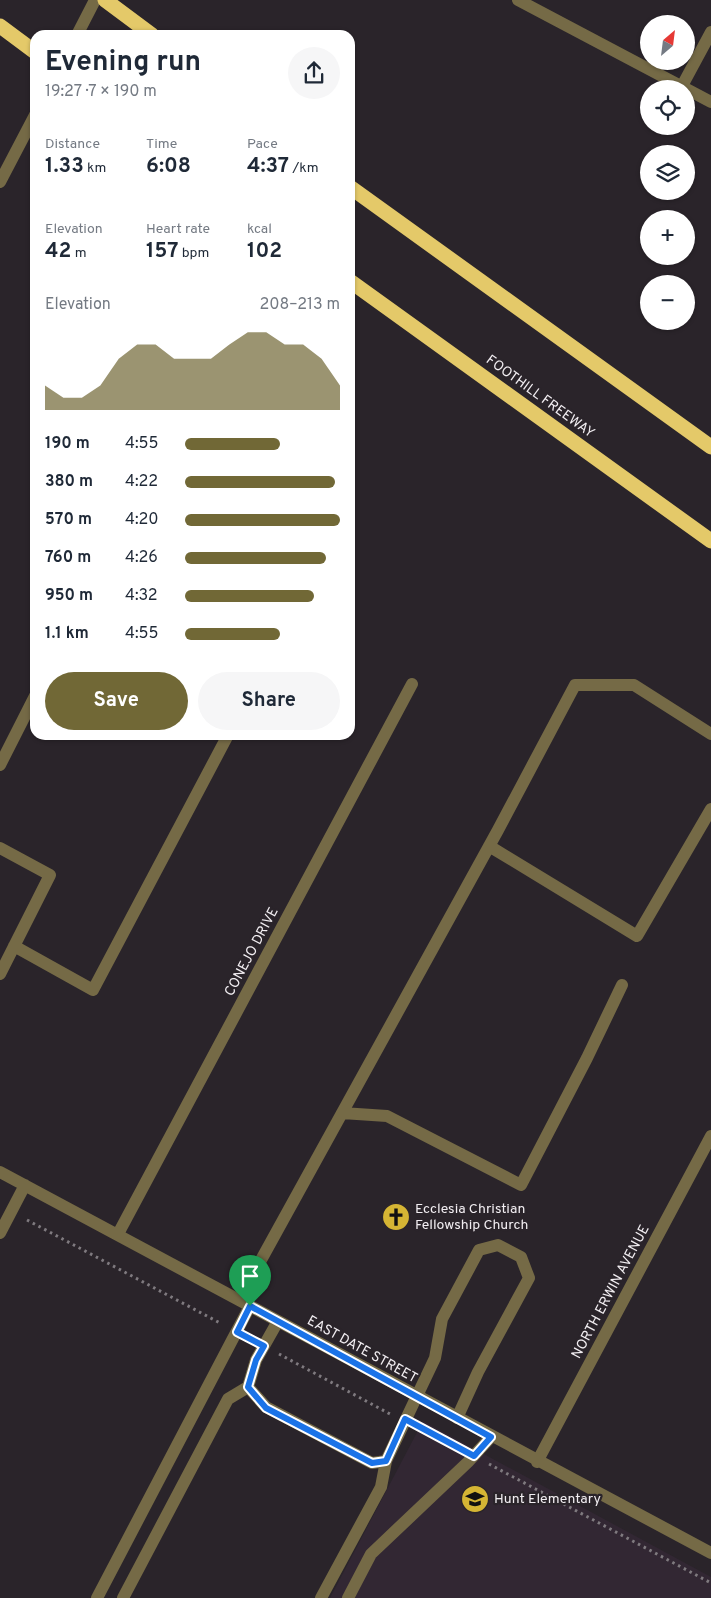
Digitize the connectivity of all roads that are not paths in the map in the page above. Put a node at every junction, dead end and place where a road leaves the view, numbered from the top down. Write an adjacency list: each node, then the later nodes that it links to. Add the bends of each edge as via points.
1 (96, 0): 5 (street)
2 (105, 0): 6 (highway)
3 (518, 0): 9 (street)
4 (0, 26): 8 (highway)
5 (80, 30)
6 (145, 30)
7 (711, 32): 10 (street)
8 (30, 48)
9 (671, 80)
10 (685, 80)
11 (695, 93): 12 (street)
12 (711, 102)
13 (30, 125): 14 (street)
14 (0, 182)
15 (355, 191): 17 (highway)
16 (355, 285): 18 (highway, FOOTHILL FREEWAY)
17 (711, 448)
18 (711, 542)
19 (412, 684): 35 (street, CONEJO DRIVE)
20 (30, 706): 23 (street)
21 (711, 734): 25 (street, via 634,685 575,686)
22 (225, 740): 27 (street, via 93,990)
23 (0, 765)
24 (711, 809): 25 (street, via 637,936)
25 (489, 846): 30 (street)
26 (0, 848): 27 (street, via 50,875)
27 (14, 946): 28 (street)
28 (0, 974)
29 (622, 985): 30 (street, via 521,1185 387,1116)
30 (342, 1113): 36 (street)
31 (711, 1136): 44 (street, NORTH ERWIN AVENUE)
32 (0, 1172): 33 (street, EAST DATE STREET)
33 (25, 1185): 34 (street); 35 (street, EAST DATE STREET)
34 (1, 1232)
35 (118, 1234): 36 (street, EAST DATE STREET)
36 (239, 1300): 37 (street, EAST DATE STREET)
37 (250, 1306): 38 (street, EAST DATE STREET); 46 (street)
38 (278, 1321): 39 (street, via 256,1360); 40 (street, EAST DATE STREET)
39 (248, 1387): 43 (street, via 266,1408 372,1463); 47 (street, via 228,1399)
40 (416, 1396): 41 (street, EAST DATE STREET); 41 (street, via 435,1358 442,1319 480,1250 498,1245 521,1257 529,1278); 43 (street)
41 (457, 1418): 42 (street, EAST DATE STREET)
42 (491, 1437): 44 (street, EAST DATE STREET); 49 (street, via 371,1554)
43 (386, 1461): 48 (street, via 381,1487)
44 (538, 1462): 45 (street, EAST DATE STREET)
45 (711, 1552)
46 (97, 1598)
47 (123, 1598)
48 (320, 1598)
49 (348, 1598)

